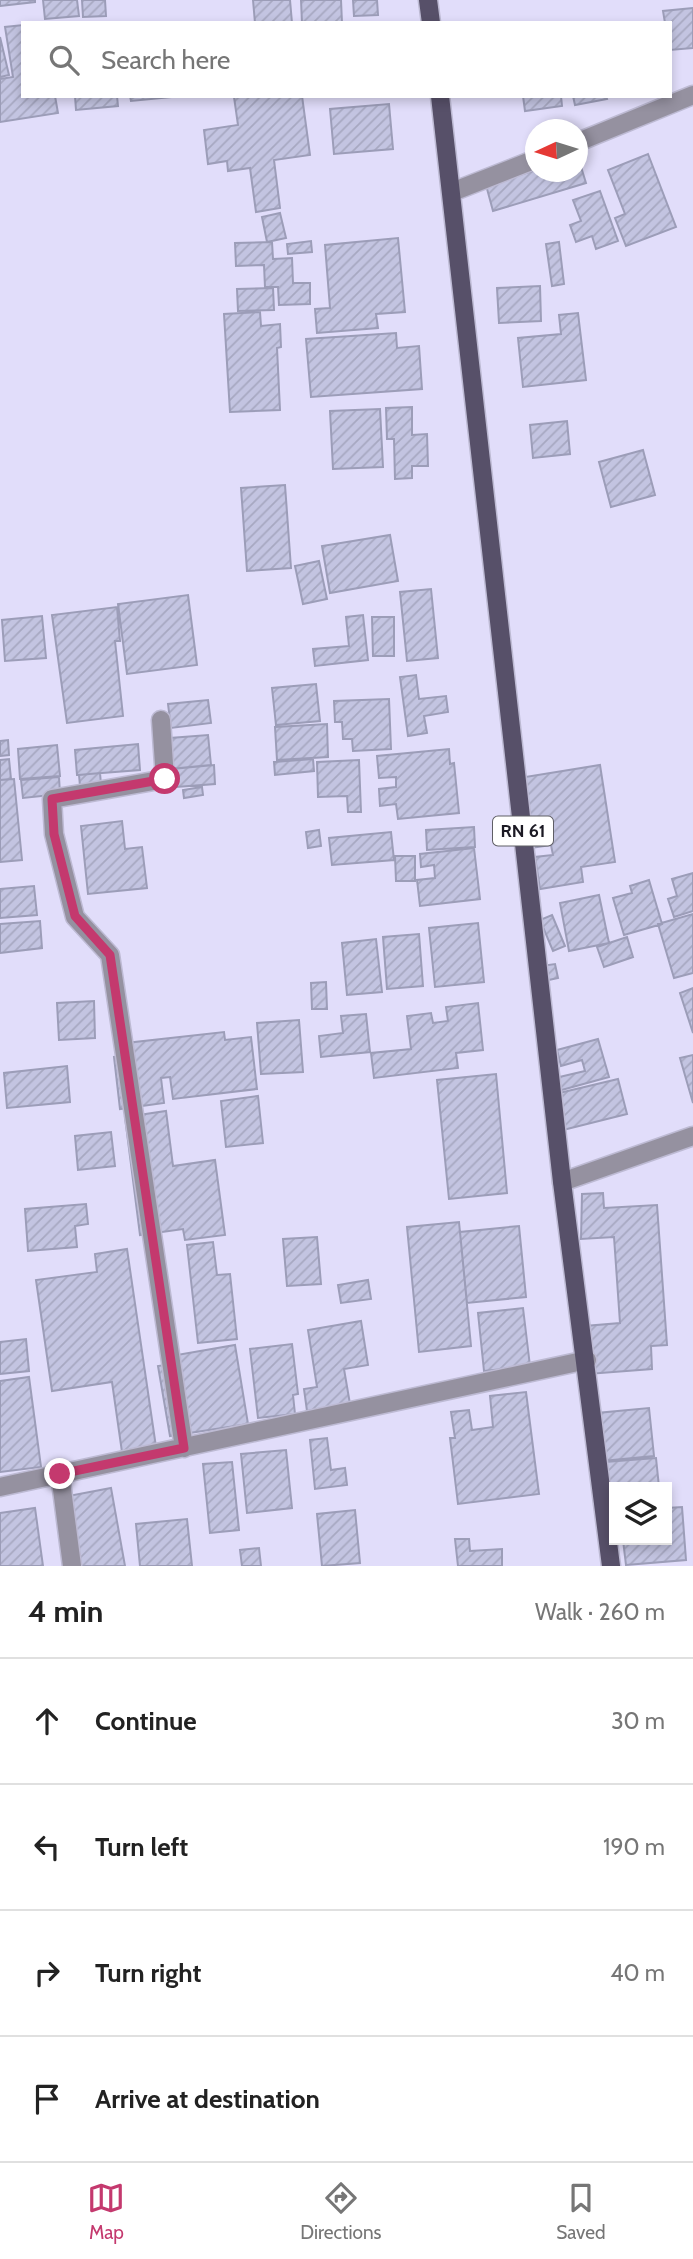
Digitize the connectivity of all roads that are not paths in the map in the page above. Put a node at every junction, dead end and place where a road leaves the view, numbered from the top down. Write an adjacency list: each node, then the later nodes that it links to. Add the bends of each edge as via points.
1 (428, 0): 2 (main road)
2 (431, 21)
3 (693, 95): 5 (street)
4 (440, 98): 7 (main road, RN 61)
5 (588, 138)
6 (525, 163): 7 (street)
7 (452, 192): 10 (main road, RN 61)
8 (161, 720): 12 (street, via 165,779 52,799 54,834 75,916 110,955)
9 (693, 1136): 10 (street)
10 (562, 1182): 11 (main road, RN 61)
11 (587, 1360): 12 (street); 16 (main road, RN 61)
12 (184, 1448): 13 (street)
13 (60, 1474): 14 (street); 15 (street)
14 (0, 1487)
15 (72, 1566)
16 (611, 1566)

